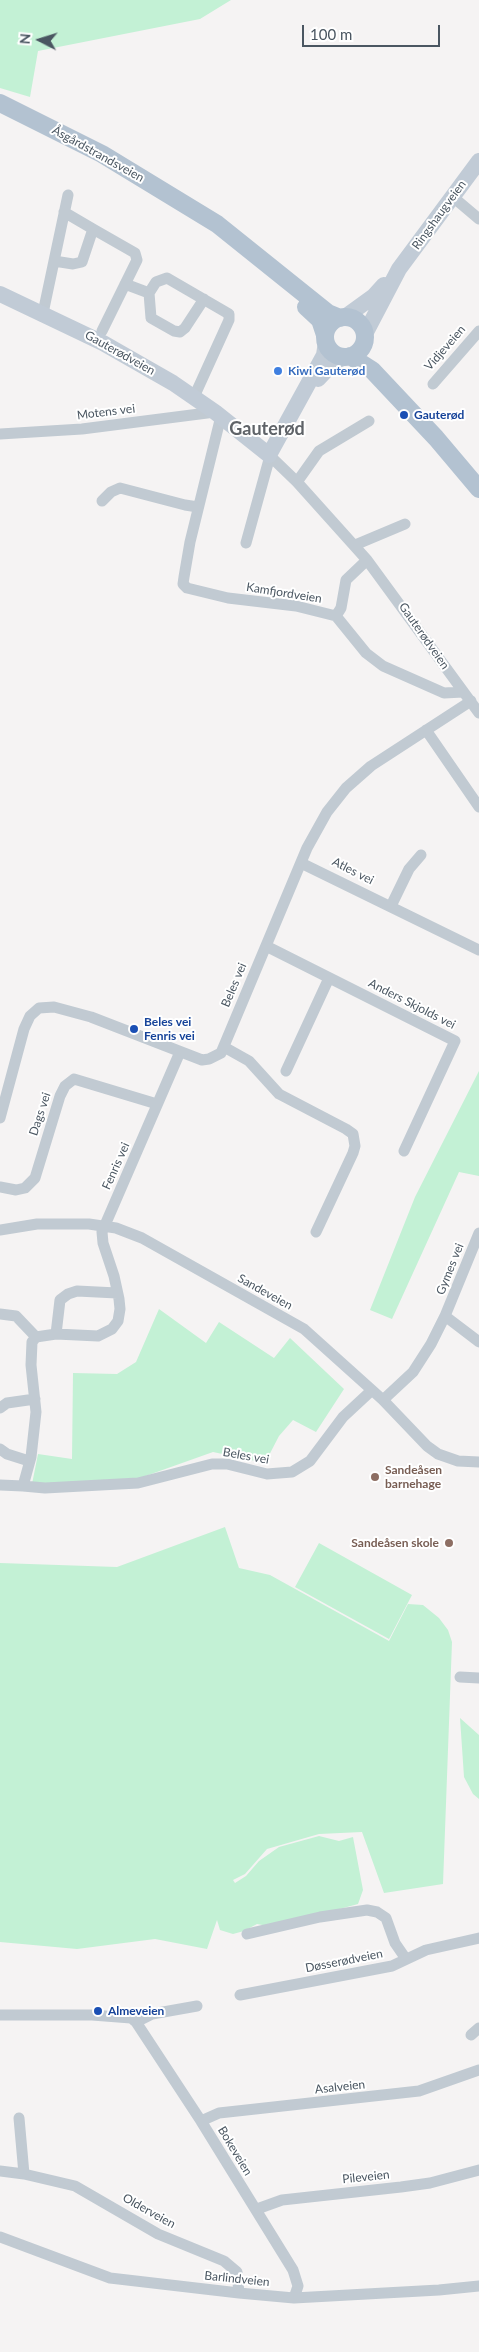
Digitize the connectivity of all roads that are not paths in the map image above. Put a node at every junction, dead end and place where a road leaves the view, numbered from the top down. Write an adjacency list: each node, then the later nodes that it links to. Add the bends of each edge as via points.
1 (0, 103): 5 (main road, Åsgårdstrandsveien, via 102,154)
2 (479, 161): 4 (main road, Ringshaugveien)
3 (68, 195): 6 (street)
4 (452, 197): 7 (street); 10 (main road, Ringshaugveien)
5 (193, 211): 16 (main road, Åsgårdstrandsveien, via 217,224 328,313); 20 (main road, Åsgårdstrandsveien, via 320,320)
6 (64, 212): 8 (street, Gauterødveien); 9 (street)
7 (479, 219)
8 (93, 229): 9 (street, via 84,260 79,264); 11 (street, Gauterødveien, via 136,256)
9 (54, 261): 15 (street)
10 (399, 269): 16 (main road, Ringshaugveien, via 374,296); 19 (main road, Ringshaugveien)
11 (126, 284): 12 (street); 17 (street, Gauterødveien)
12 (149, 293): 14 (street, via 156,282 164,278); 14 (street, via 151,318 180,332)
13 (0, 294): 15 (main road, Gauterødveien)
14 (204, 299): 23 (street, via 226,312 229,320)
15 (43, 313): 23 (main road, Gauterødveien, via 126,355)
16 (342, 318): 19 (main road, Åsgårdstrandsveien, via 359,323); 20 (main road, via 329,325)
17 (102, 331)
18 (479, 331): 22 (street, Vidjeveien)
19 (365, 336): 21 (main road, via 361,350); 28 (main road, Åsgårdstrandsveien, via 378,364 421,412)
20 (326, 338): 21 (main road, Åsgårdstrandsveien, via 333,353); 24 (main road, via 324,355)
21 (347, 357): 24 (main road, via 333,362); 28 (main road, Åsgårdstrandsveien, via 372,370)
22 (433, 384)
23 (194, 397): 25 (main road, Gauterødveien)
24 (298, 404): 29 (main road)
25 (218, 414): 27 (street, Motens vei, via 82,429); 29 (main road, Gauterødveien); 33 (street, Kamfjordveien)
26 (369, 421): 30 (street, via 319,452)
27 (0, 434)
28 (436, 438): 31 (main road, Åsgårdstrandsveien)
29 (270, 455): 30 (street, Gauterødveien); 35 (street)
30 (297, 482): 36 (street, Gauterødveien)
31 (479, 489)
32 (102, 501): 33 (street, via 120,488)
33 (198, 506): 38 (street, Kamfjordveien, via 184,572 187,588)
34 (405, 524): 36 (street)
35 (246, 543)
36 (355, 545): 37 (street, Gauterødveien)
37 (367, 560): 38 (street, via 346,580); 39 (street, Gauterødveien)
38 (336, 616): 39 (street, Kamfjordveien, via 366,653 383,666 444,693)
39 (463, 692): 40 (street, Gauterødveien)
40 (471, 701): 41 (street, Gauterødveien); 42 (street, Beles vei)
41 (479, 713)
42 (426, 730): 43 (street); 45 (street, Beles vei, via 371,766 346,788 315,831)
43 (479, 807)
44 (422, 855): 46 (street, via 409,869)
45 (301, 863): 46 (street, Atles vei); 47 (street, Beles vei)
46 (391, 906): 48 (street, Atles vei)
47 (266, 946): 49 (street, Anders Skjolds vei); 50 (street, Beles vei)
48 (479, 950)
49 (329, 978): 52 (street); 55 (street, Anders Skjolds vei, via 455,1041)
50 (224, 1047): 51 (street, via 221,1053 202,1060); 59 (street, via 249,1061 279,1094 352,1134 353,1153)
51 (180, 1052): 53 (street, Fenris vei); 54 (street, via 91,1017 54,1007 39,1008 30,1016 24,1029)
52 (286, 1071)
53 (157, 1104): 56 (street, Dags vei, via 74,1079 60,1096 35,1178 25,1188); 57 (street, Fenris vei)
54 (0, 1118)
55 (404, 1151)
56 (0, 1187)
57 (104, 1226): 58 (street, Sandeveien, via 53,1223); 61 (street, Fenris vei, via 102,1243); 67 (street, Sandeveien, via 142,1238 304,1329)
58 (0, 1230)
59 (316, 1232)
60 (479, 1233): 63 (street, Gymes vei)
61 (117, 1293): 64 (street, via 77,1291 68,1294 60,1300); 64 (street, Fenris vei, via 120,1316 112,1329 98,1336)
62 (0, 1314): 65 (street, via 16,1316)
63 (445, 1316): 66 (street); 69 (street, Gymes vei, via 418,1365)
64 (56, 1334): 65 (street, Fenris vei)
65 (36, 1337): 68 (street, via 30,1354)
66 (479, 1342)
67 (371, 1391): 69 (street, Sandeveien); 74 (street, Beles vei, via 343,1417 310,1461 292,1472 267,1474 227,1464 212,1464 138,1483 45,1488)
68 (35, 1398): 70 (street, via 7,1403); 72 (street, via 35,1430)
69 (383, 1400): 73 (street, Sandeveien, via 438,1454 458,1461)
70 (0, 1408)
71 (0, 1449): 72 (street)
72 (29, 1461): 74 (street)
73 (479, 1462)
74 (24, 1484): 75 (street, Beles vei)
75 (0, 1486)
76 (460, 1677): 77 (street)
77 (479, 1678)
78 (247, 1934): 80 (street, via 367,1910 386,1918 395,1943)
79 (479, 1938): 80 (street, Døsserødveien, via 426,1950)
80 (406, 1959): 81 (street, Døsserødveien, via 392,1966)
81 (240, 1995)
82 (197, 2006): 84 (street, via 152,2014)
83 (0, 2015): 84 (street, via 92,2015 131,2018)
84 (136, 2022): 87 (street, Bokeveien)
85 (479, 2070): 87 (street, Asalveien, via 419,2092 219,2113)
86 (19, 2118): 90 (street)
87 (201, 2121): 91 (street, Bokeveien)
88 (479, 2170): 91 (street, Pileveien, via 430,2183 282,2200)
89 (0, 2171): 90 (street, Olderveien)
90 (24, 2174): 94 (street, Olderveien, via 76,2186 158,2234 224,2261 237,2272)
91 (257, 2209): 95 (street, Bokeveien, via 297,2280)
92 (0, 2237): 94 (street, Barlindveien, via 110,2278)
93 (479, 2286): 95 (street, Barlindveien)
94 (238, 2293): 95 (street, Barlindveien)
95 (294, 2298)

